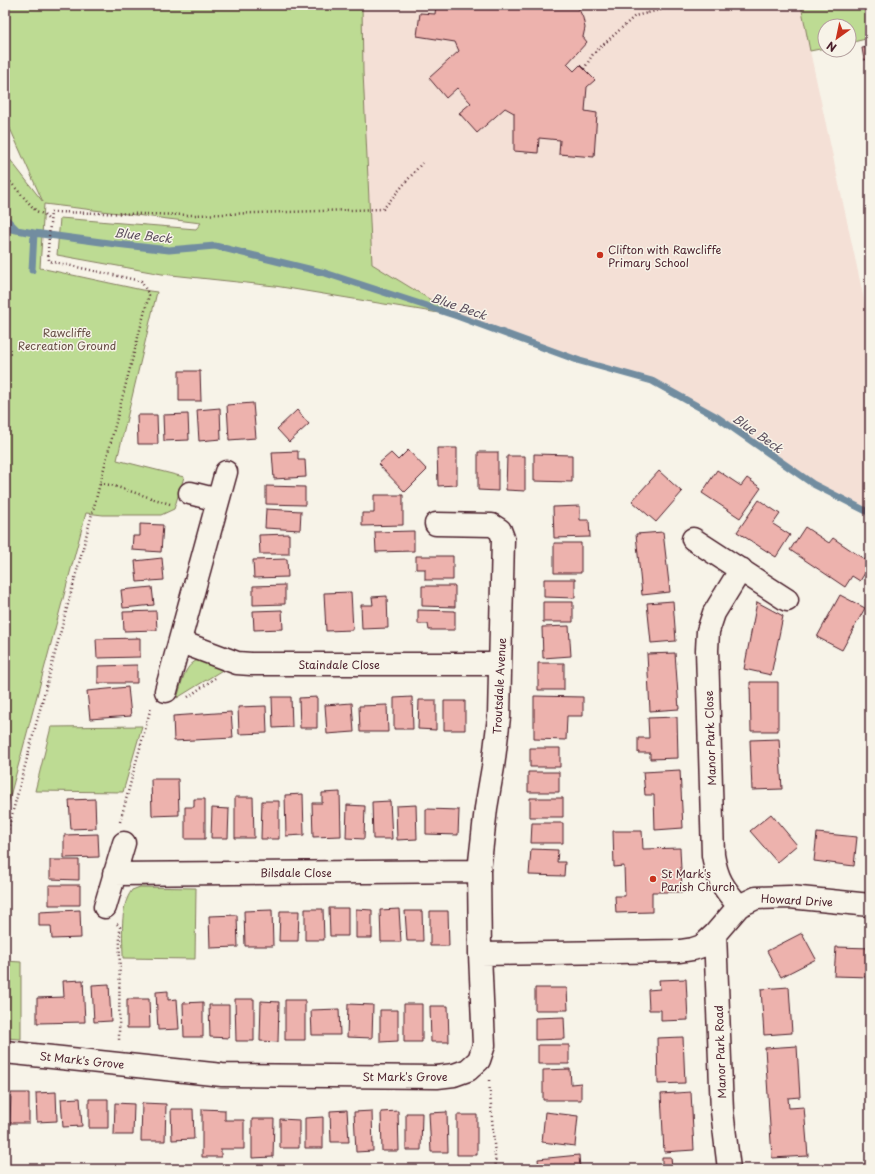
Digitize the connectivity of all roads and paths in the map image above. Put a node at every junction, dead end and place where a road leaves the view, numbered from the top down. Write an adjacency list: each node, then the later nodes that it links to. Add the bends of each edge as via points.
1 (644, 5): 4 (path)
2 (683, 5): 3 (path)
3 (678, 6): 4 (path)
4 (647, 13): 5 (path, via 635,16 592,54)
5 (584, 69)
6 (422, 162): 8 (path, via 383,209 192,215 51,212)
7 (5, 176): 8 (path, via 36,211)
8 (50, 220): 10 (path, via 49,261 141,281 149,295)
9 (226, 472): 12 (street)
10 (100, 484): 11 (path, via 111,485 171,504); 21 (path)
11 (190, 493): 12 (street)
12 (218, 500): 17 (street)
13 (436, 524): 19 (street, Troutsdale Avenue, via 492,525 500,530 503,538)
14 (693, 539): 15 (street)
15 (740, 570): 16 (street); 25 (street, Manor Park Close, via 714,613 708,631 707,650 713,855 722,885)
16 (787, 600)
17 (181, 642): 18 (street, Staindale Close); 20 (street)
18 (237, 663): 19 (street, Staindale Close); 20 (path, via 179,704)
19 (500, 664): 23 (street, Troutsdale Avenue, via 499,717)
20 (166, 691): 22 (path, via 153,700 118,828)
21 (5, 841)
22 (124, 843): 24 (street)
23 (479, 872): 24 (street, Bilsdale Close); 29 (street, Troutsdale Avenue)
24 (114, 874): 27 (street)
25 (739, 906): 26 (street, Howard Drive, via 756,898 773,897); 28 (street, Howard Drive)
26 (870, 906)
27 (105, 907): 32 (path, via 120,926)
28 (715, 934): 29 (street, via 702,946 680,951); 34 (street, Manor Park Road, via 722,1111)
29 (480, 954): 30 (street, St Mark's Grove)
30 (484, 1045): 32 (street, St Mark's Grove, via 479,1060 468,1070 454,1075 437,1076 222,1075); 33 (path)
31 (5, 1052): 32 (street, St Mark's Grove)
32 (119, 1064)
33 (496, 1169)
34 (729, 1169)

